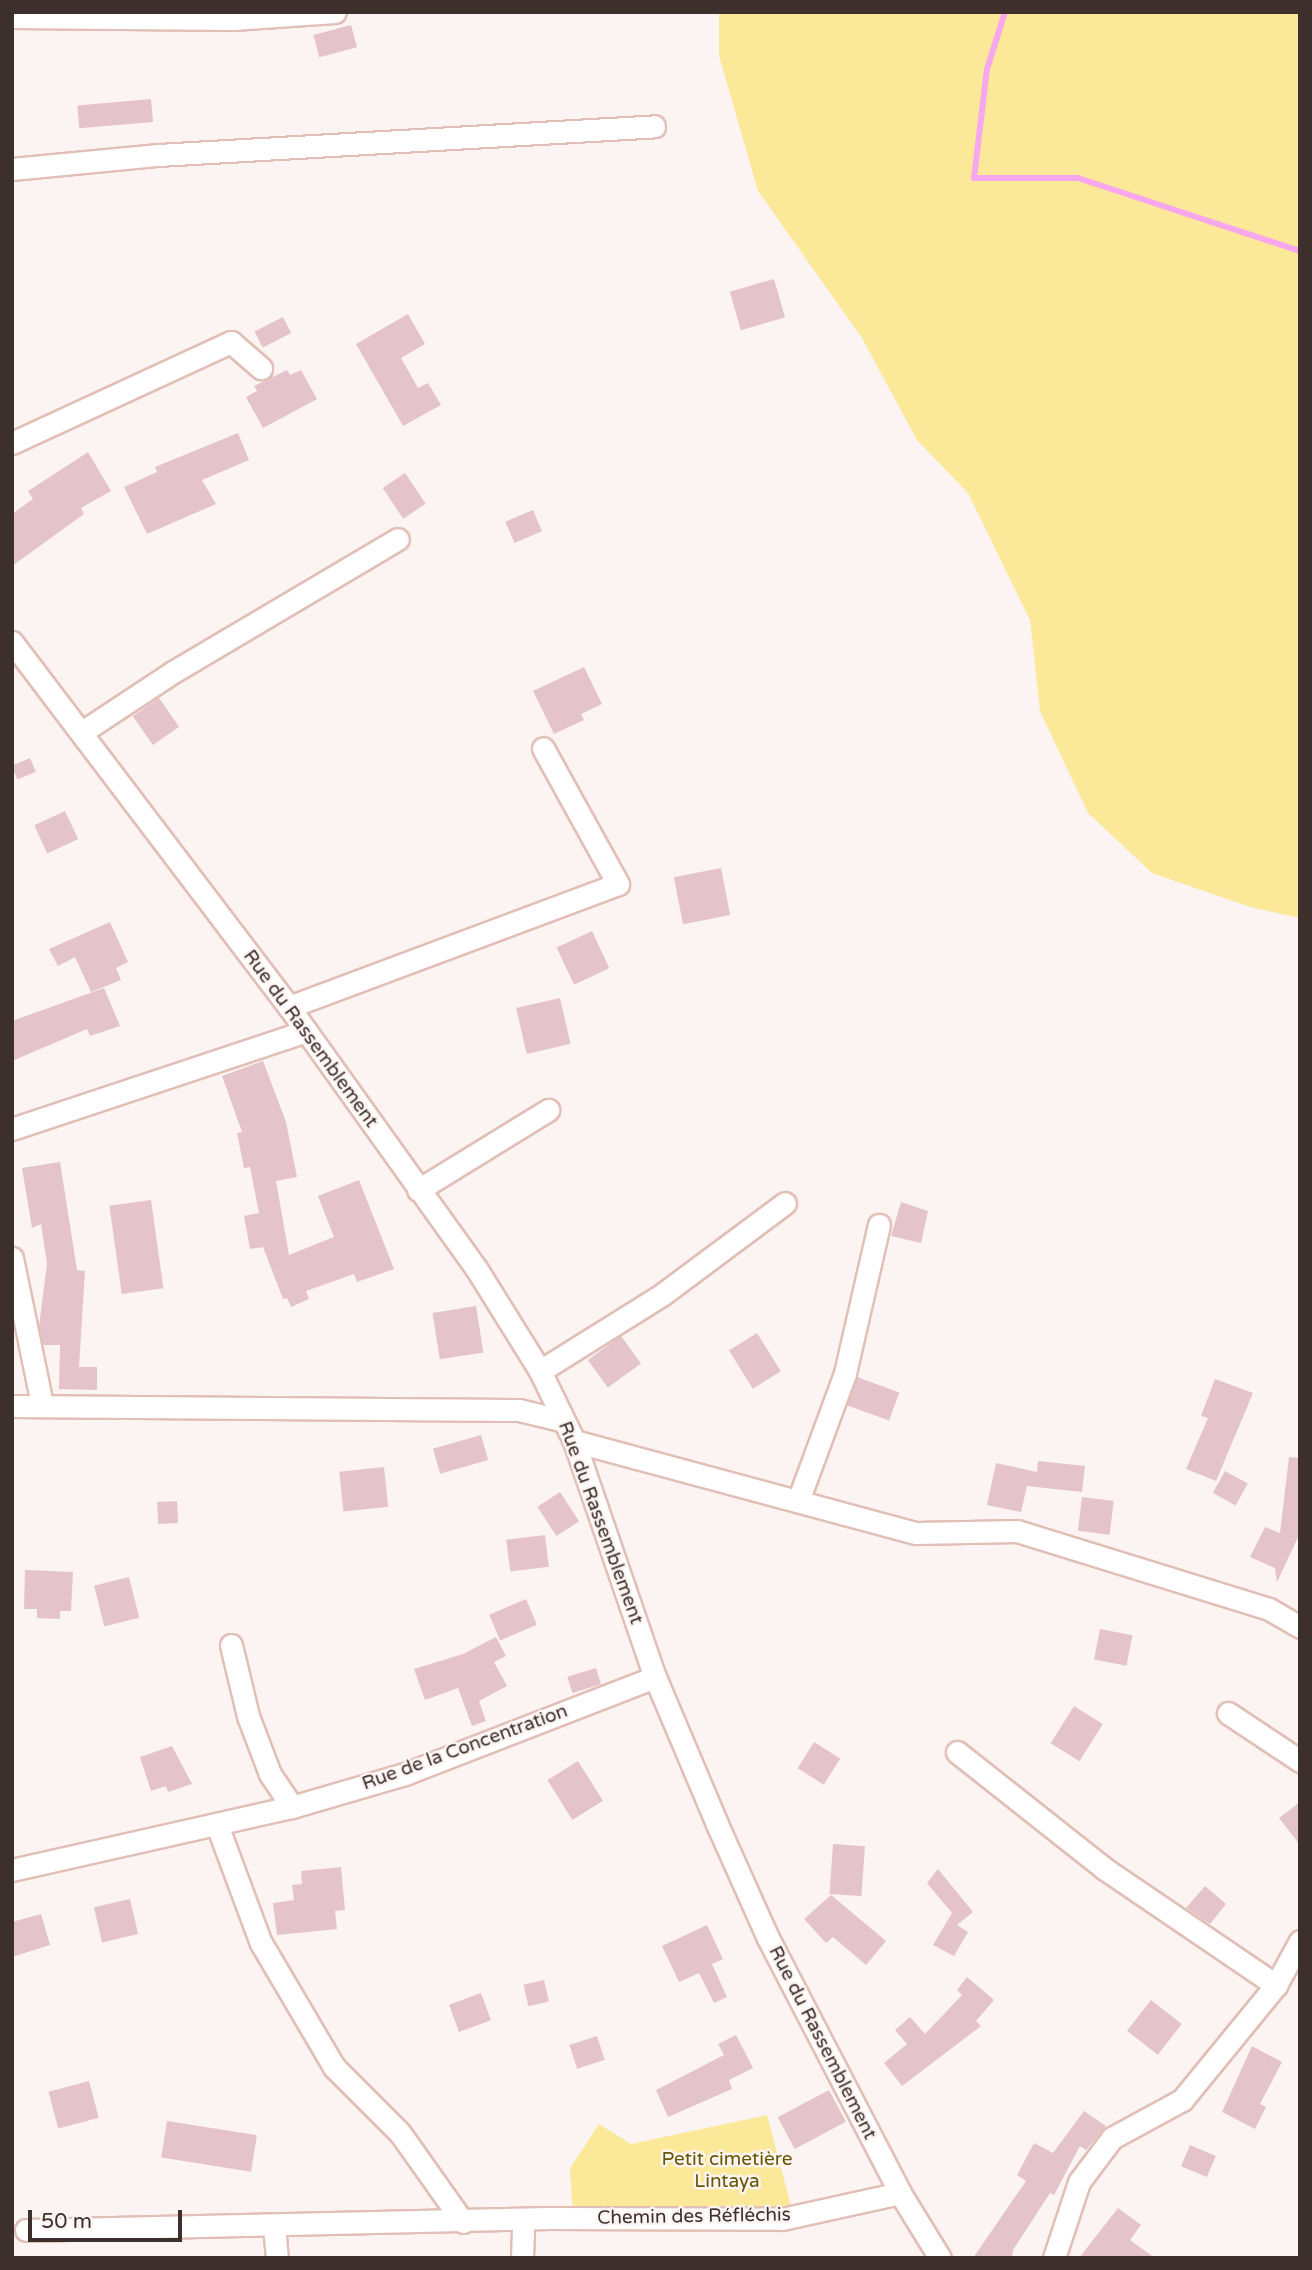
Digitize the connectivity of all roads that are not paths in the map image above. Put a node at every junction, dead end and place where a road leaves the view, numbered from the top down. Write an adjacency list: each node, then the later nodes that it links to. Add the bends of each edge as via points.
1 (335, 12): 2 (street, via 233,19)
2 (12, 17)
3 (654, 126): 4 (street, via 158,155)
4 (12, 169)
5 (261, 368): 6 (street, via 231,342)
6 (12, 443)
7 (398, 540): 9 (street, via 173,672)
8 (12, 642): 9 (street, Rue du Rassemblement)
9 (82, 732): 11 (street, Rue du Rassemblement)
10 (542, 748): 11 (street, via 618,884)
11 (289, 1007): 12 (street, Rue du Rassemblement)
12 (306, 1031): 14 (street); 15 (street, Rue du Rassemblement)
13 (548, 1110): 15 (street)
14 (12, 1129)
15 (418, 1189): 19 (street, Rue du Rassemblement, via 476,1268)
16 (785, 1203): 19 (street, via 653,1301)
17 (879, 1225): 24 (street, via 845,1373)
18 (12, 1258): 20 (street)
19 (540, 1371): 22 (street, Rue du Rassemblement)
20 (42, 1404): 21 (street); 22 (street, via 173,1411 519,1410)
21 (12, 1406)
22 (564, 1421): 23 (street, Rue du Rassemblement)
23 (574, 1441): 24 (street); 27 (street, Rue du Rassemblement)
24 (798, 1501): 25 (street, via 916,1533 1017,1531 1269,1609)
25 (1300, 1627)
26 (231, 1645): 31 (street, via 248,1716 270,1774)
27 (655, 1677): 31 (street, Rue de la Concentration, via 405,1774); 36 (street, Rue du Rassemblement, via 768,1938)
28 (1228, 1713): 30 (street)
29 (957, 1752): 35 (street, via 1105,1869)
30 (1300, 1761)
31 (292, 1807): 32 (street, Rue de la Concentration)
32 (218, 1825): 33 (street, Rue de la Concentration); 38 (street, via 261,1943 334,2067 400,2133)
33 (12, 1870)
34 (1300, 1941): 35 (street)
35 (1276, 1985): 44 (street, via 1182,2100 1112,2138 1079,2182)
36 (900, 2193): 37 (street, Chemin des Réfléchis, via 782,2219); 43 (street, Rue du Rassemblement)
37 (523, 2221): 38 (street); 42 (street)
38 (463, 2222): 39 (street)
39 (274, 2225): 40 (street); 41 (street)
40 (26, 2230)
41 (277, 2258)
42 (522, 2258)
43 (940, 2258)
44 (1054, 2258)

